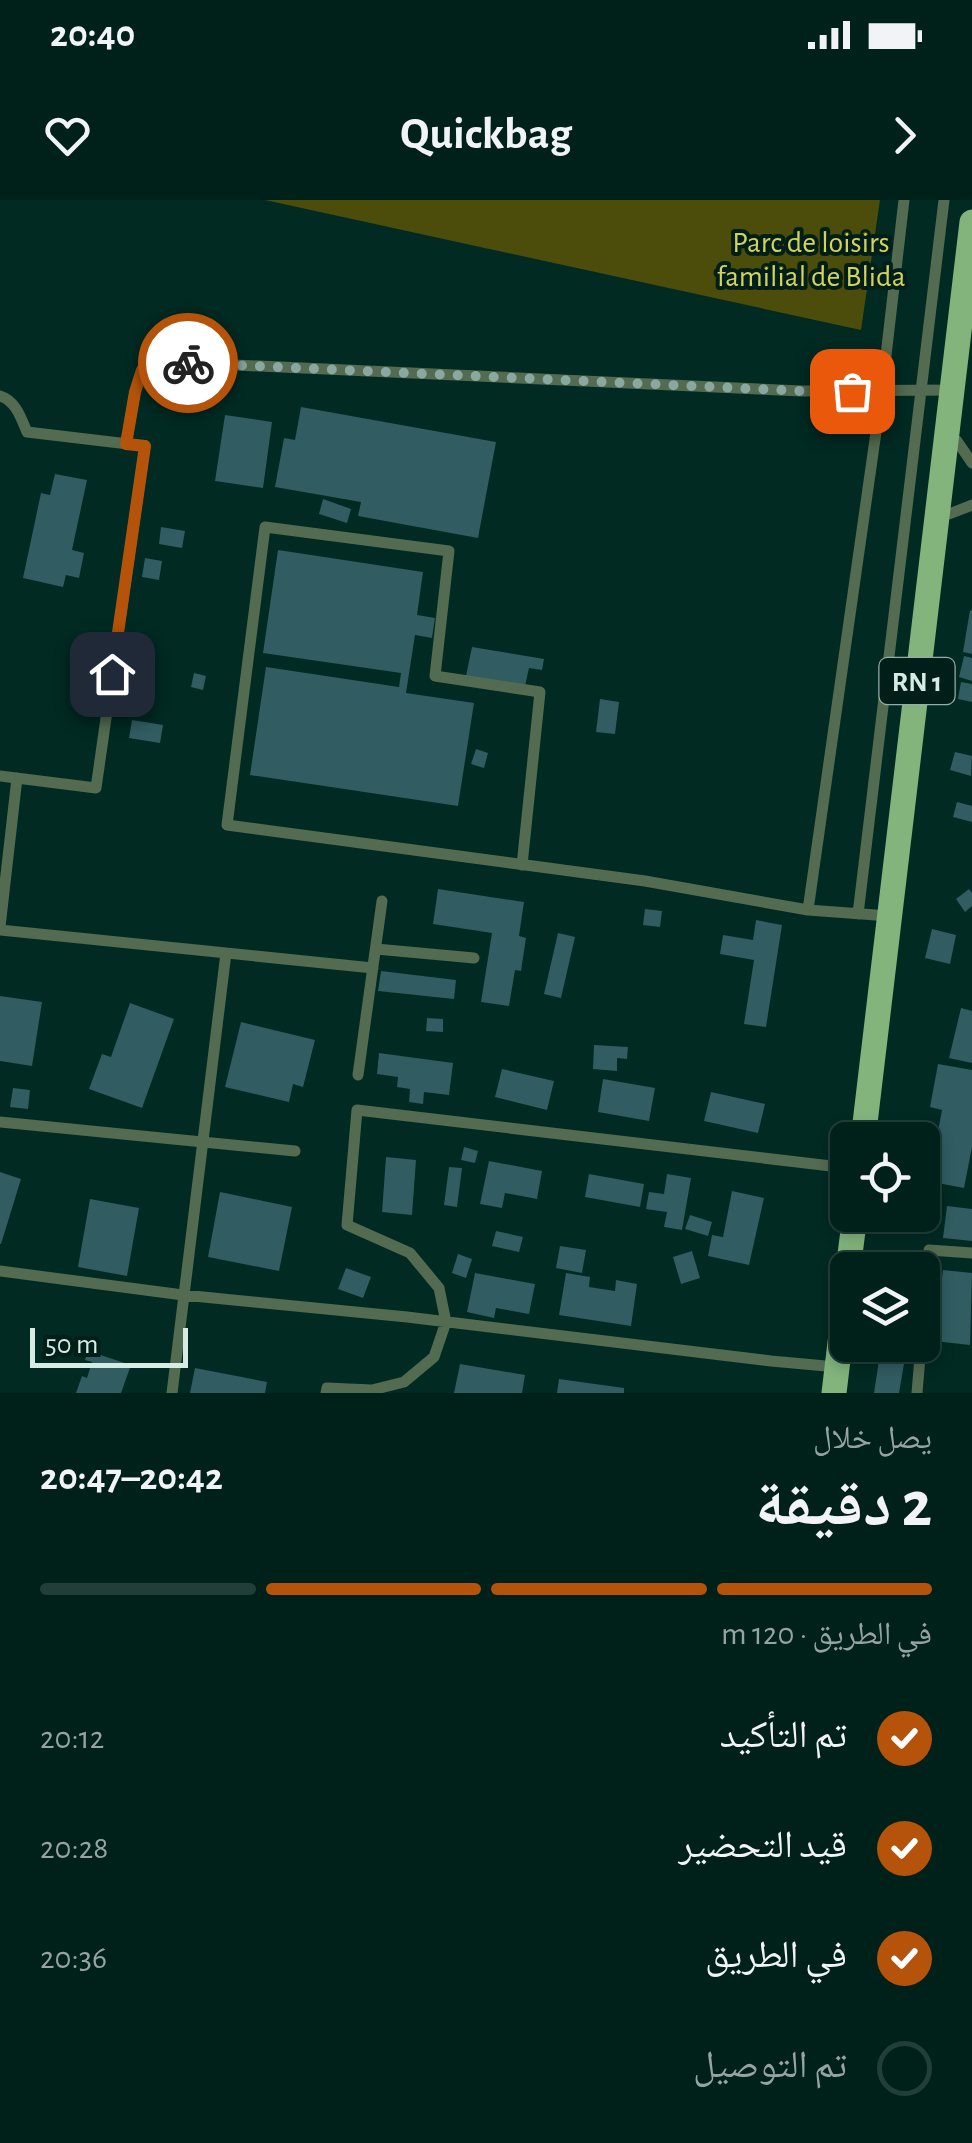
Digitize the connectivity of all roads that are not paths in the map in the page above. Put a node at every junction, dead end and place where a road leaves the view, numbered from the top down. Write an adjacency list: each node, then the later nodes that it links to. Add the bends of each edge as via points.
1 (904, 200): 6 (lane)
2 (944, 200): 5 (lane)
3 (972, 222): 7 (main road, RN 1)
4 (972, 324): 9 (main road, RN 1)
5 (921, 389): 6 (lane); 7 (lane); 18 (lane)
6 (882, 390): 10 (lane, via 170,362 142,370); 17 (lane)
7 (952, 390): 19 (main road, RN 1)
8 (0, 396): 10 (lane, via 27,432)
9 (958, 441): 11 (lane); 12 (main road, RN 1)
10 (126, 444): 14 (lane, via 145,446 96,788)
11 (972, 464)
12 (960, 509): 28 (main road, RN 1)
13 (0, 776): 14 (lane)
14 (17, 778): 20 (lane)
15 (522, 864): 15 (lane, via 227,825 264,528 449,551 435,676 540,692); 17 (lane)
16 (382, 901): 21 (lane)
17 (808, 910): 18 (lane)
18 (858, 914): 19 (lane)
19 (889, 916): 27 (main road, RN 1)
20 (0, 928): 22 (lane)
21 (376, 949): 23 (lane); 24 (lane)
22 (226, 953): 24 (lane); 29 (lane)
23 (474, 958)
24 (373, 968): 25 (lane)
25 (358, 1075)
26 (0, 1122): 29 (lane)
27 (866, 1122)
28 (877, 1122)
29 (202, 1142): 30 (lane); 35 (lane)
30 (296, 1151)
31 (830, 1166): 36 (lane, via 357,1110 347,1225 410,1253 439,1288)
32 (929, 1252): 33 (lane)
33 (972, 1253)
34 (0, 1271): 35 (lane)
35 (184, 1295): 36 (lane); 39 (lane)
36 (446, 1322): 38 (lane); 40 (lane, via 434,1357 404,1382)
37 (920, 1362): 42 (lane)
38 (840, 1368): 41 (main road)
39 (172, 1393)
40 (326, 1393)
41 (845, 1393)
42 (917, 1393)

